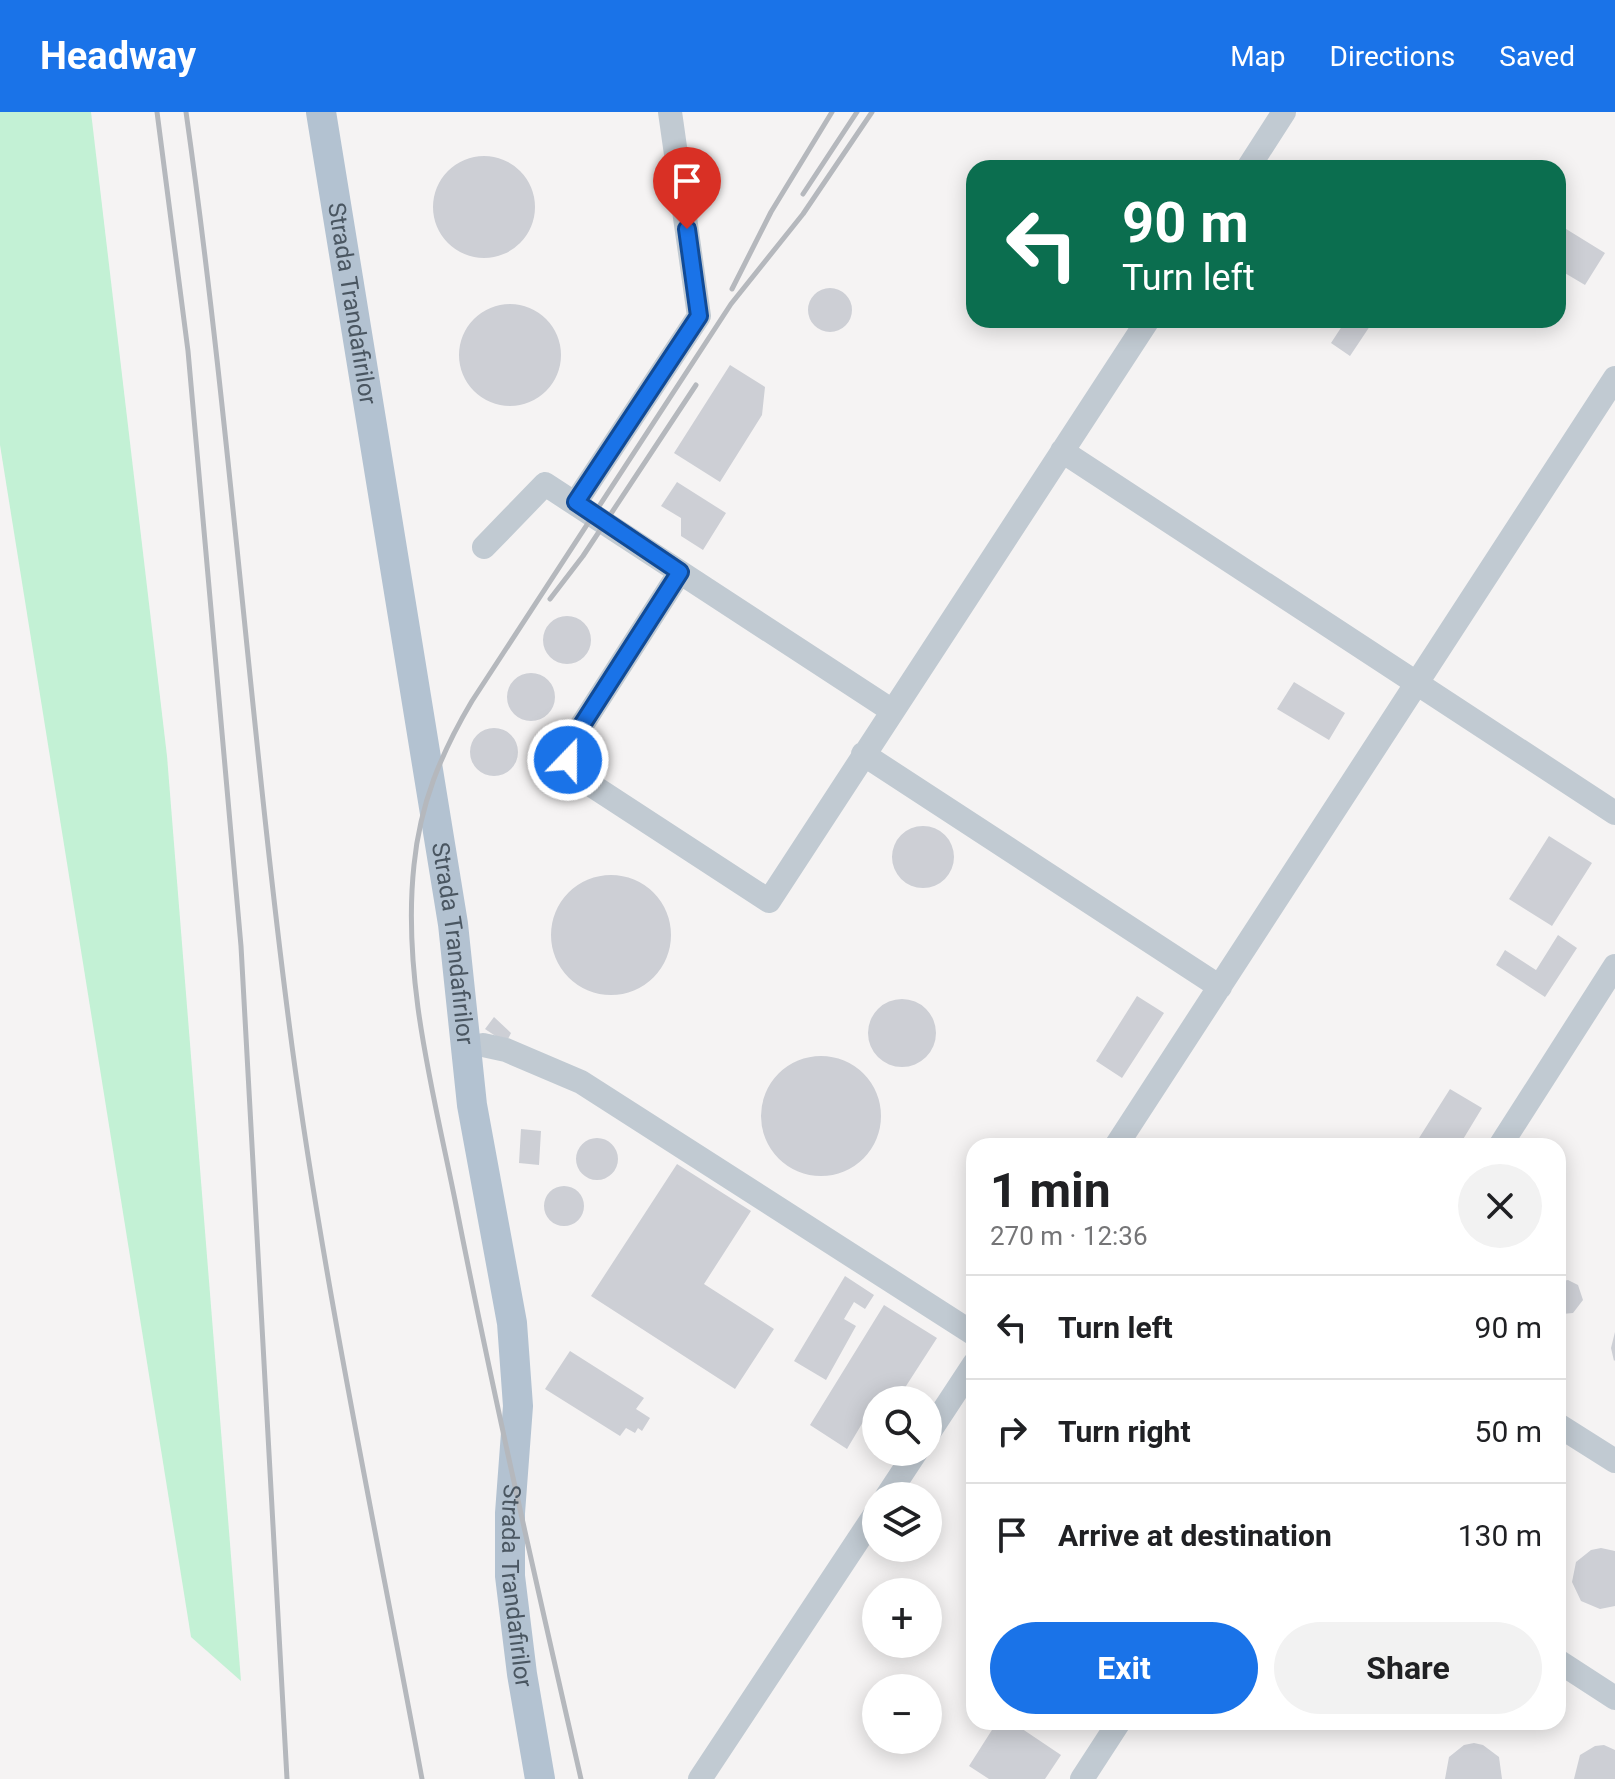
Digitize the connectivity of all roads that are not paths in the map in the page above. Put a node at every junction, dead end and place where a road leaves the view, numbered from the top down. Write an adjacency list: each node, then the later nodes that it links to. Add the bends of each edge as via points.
1 (321, 112): 29 (main road, Strada Trandafirilor, via 453,924 472,1105 512,1323 518,1406 510,1576)
2 (670, 112): 8 (lane, via 699,316)
3 (1284, 112): 4 (lane)
4 (1253, 160)
5 (1143, 328): 7 (lane)
6 (1615, 378): 11 (lane)
7 (1062, 451): 11 (lane); 12 (lane)
8 (576, 502): 9 (lane, via 545,484); 10 (lane)
9 (484, 547)
10 (680, 572): 12 (lane); 13 (lane, via 573,739 568,760 577,774 769,901)
11 (1416, 682): 14 (lane); 16 (lane)
12 (891, 710): 13 (lane)
13 (863, 754): 16 (lane)
14 (1615, 813)
15 (1615, 966): 19 (lane)
16 (1220, 987): 18 (lane)
17 (483, 1045): 20 (lane, via 581,1082)
18 (1121, 1138)
19 (1505, 1138)
20 (966, 1329)
21 (966, 1376): 22 (lane)
22 (942, 1413)
23 (1566, 1430): 24 (lane)
24 (1615, 1461)
25 (862, 1534): 30 (lane)
26 (1566, 1666): 27 (lane)
27 (1615, 1698)
28 (1114, 1730): 31 (lane)
29 (540, 1779)
30 (700, 1779)
31 (1082, 1779)

